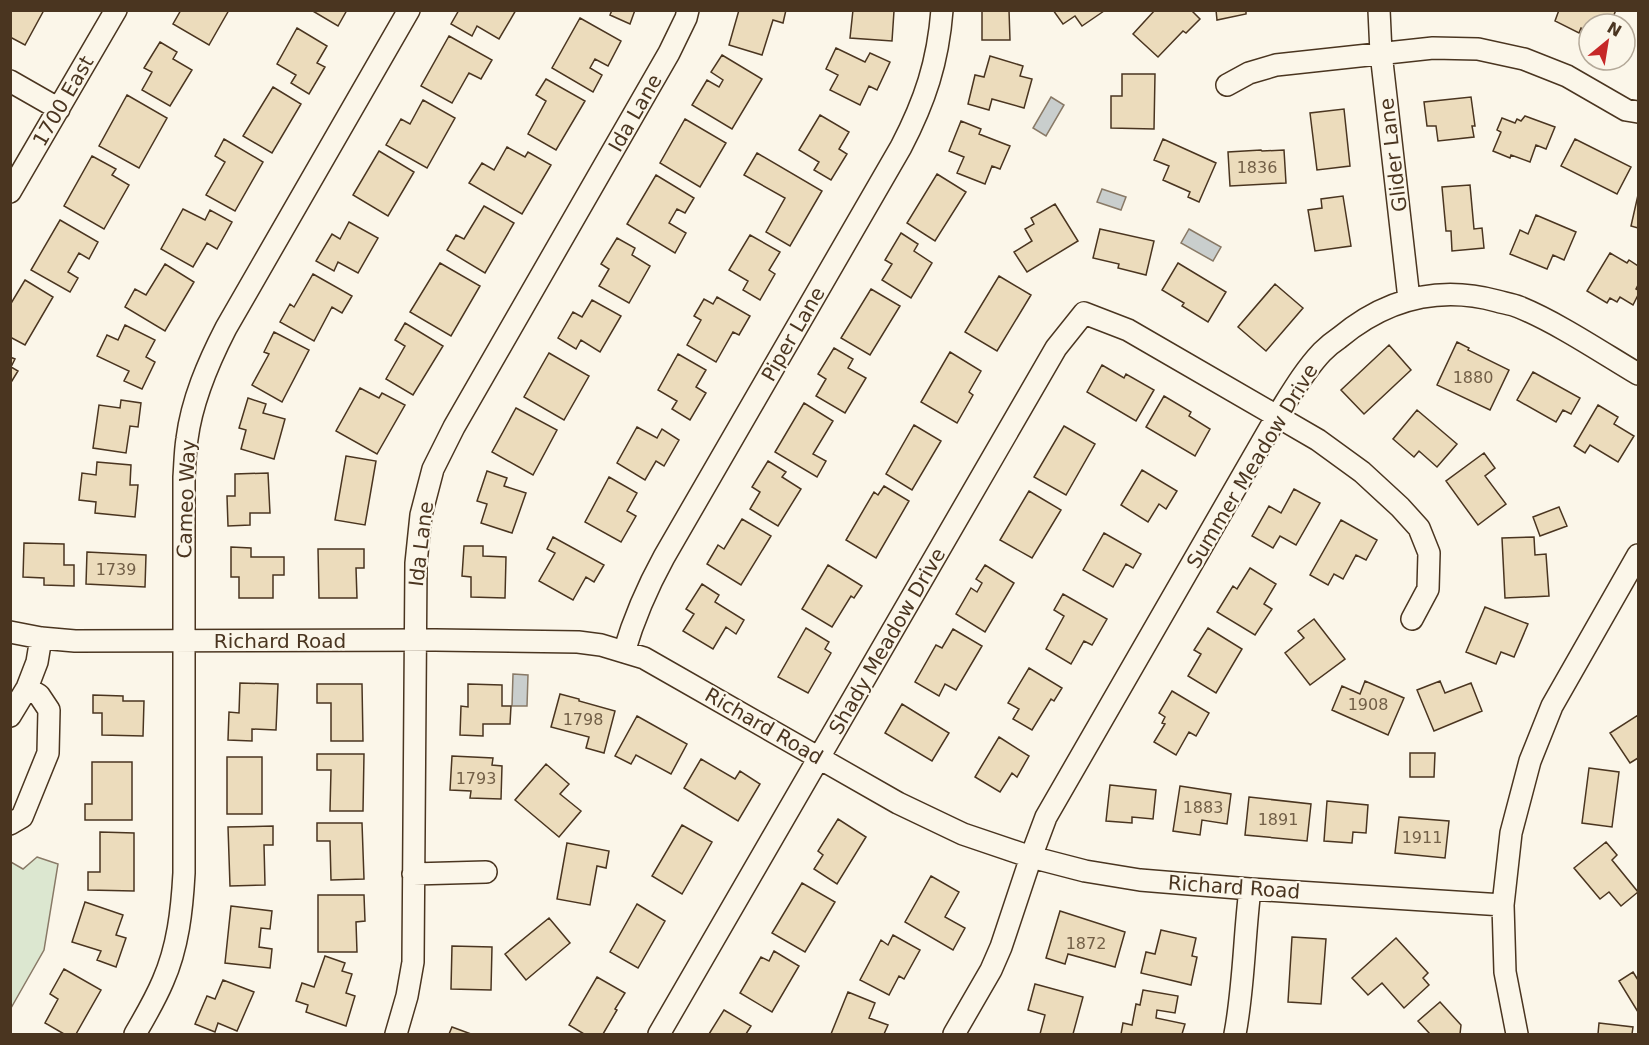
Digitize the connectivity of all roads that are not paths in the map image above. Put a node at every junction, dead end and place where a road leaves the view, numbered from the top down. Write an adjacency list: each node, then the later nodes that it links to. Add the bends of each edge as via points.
1 (116, 10): 9 (street, 1700 East)
2 (409, 10): 20 (street, Cameo Way, via 226,328 195,399 184,477)
3 (688, 10): 19 (street, Ida Lane, via 669,52 433,469 421,515)
4 (942, 10): 21 (street, Piper Lane, via 938,47 918,115 664,557 642,600)
5 (1379, 10): 6 (street, Glider Lane)
6 (1381, 53): 8 (street, via 1276,65); 10 (street, via 1478,49 1524,59 1567,76 1626,110); 12 (street, Glider Lane)
7 (10, 81): 9 (street)
8 (1227, 85)
9 (59, 109): 11 (street, 1700 East)
10 (1638, 112)
11 (10, 192)
12 (1409, 300): 13 (street, Summer Meadow Drive, via 1441,294 1480,296 1518,306); 14 (street, Summer Meadow Drive, via 1385,308 1352,327 1322,351)
13 (1638, 374)
14 (1277, 416): 16 (street, via 1362,472 1419,528 1429,553 1428,589); 24 (street, Shady Meadow Drive, via 1128,330 1084,312 1056,348); 26 (street, Summer Meadow Drive, via 1046,817)
15 (1638, 555): 30 (street, via 1552,706 1530,761 1511,833)
16 (1412, 619)
17 (10, 632): 18 (street, Richard Road)
18 (41, 638): 20 (street, Richard Road); 22 (street)
19 (415, 640): 20 (street, Richard Road); 21 (street, Richard Road, via 578,642); 28 (street, Ida Lane)
20 (183, 641): 31 (street, Cameo Way, via 182,909 164,981)
21 (624, 651): 24 (street, Richard Road, via 669,671)
22 (27, 688): 23 (street); 25 (street, via 39,695 49,710 48,753 22,817)
23 (10, 716)
24 (820, 758): 26 (street, Richard Road, via 898,804 952,829); 33 (street, Shady Meadow Drive)
25 (10, 824)
26 (1031, 857): 29 (street, Richard Road, via 1140,880); 34 (street, Summer Meadow Drive, via 991,970)
27 (486, 872): 28 (street)
28 (413, 874): 32 (street, Ida Lane, via 412,962)
29 (1250, 889): 30 (street, Richard Road); 35 (street)
30 (1503, 905): 36 (street, via 1505,972)
31 (135, 1035)
32 (396, 1035)
33 (659, 1035)
34 (954, 1035)
35 (1235, 1035)
36 (1517, 1035)

